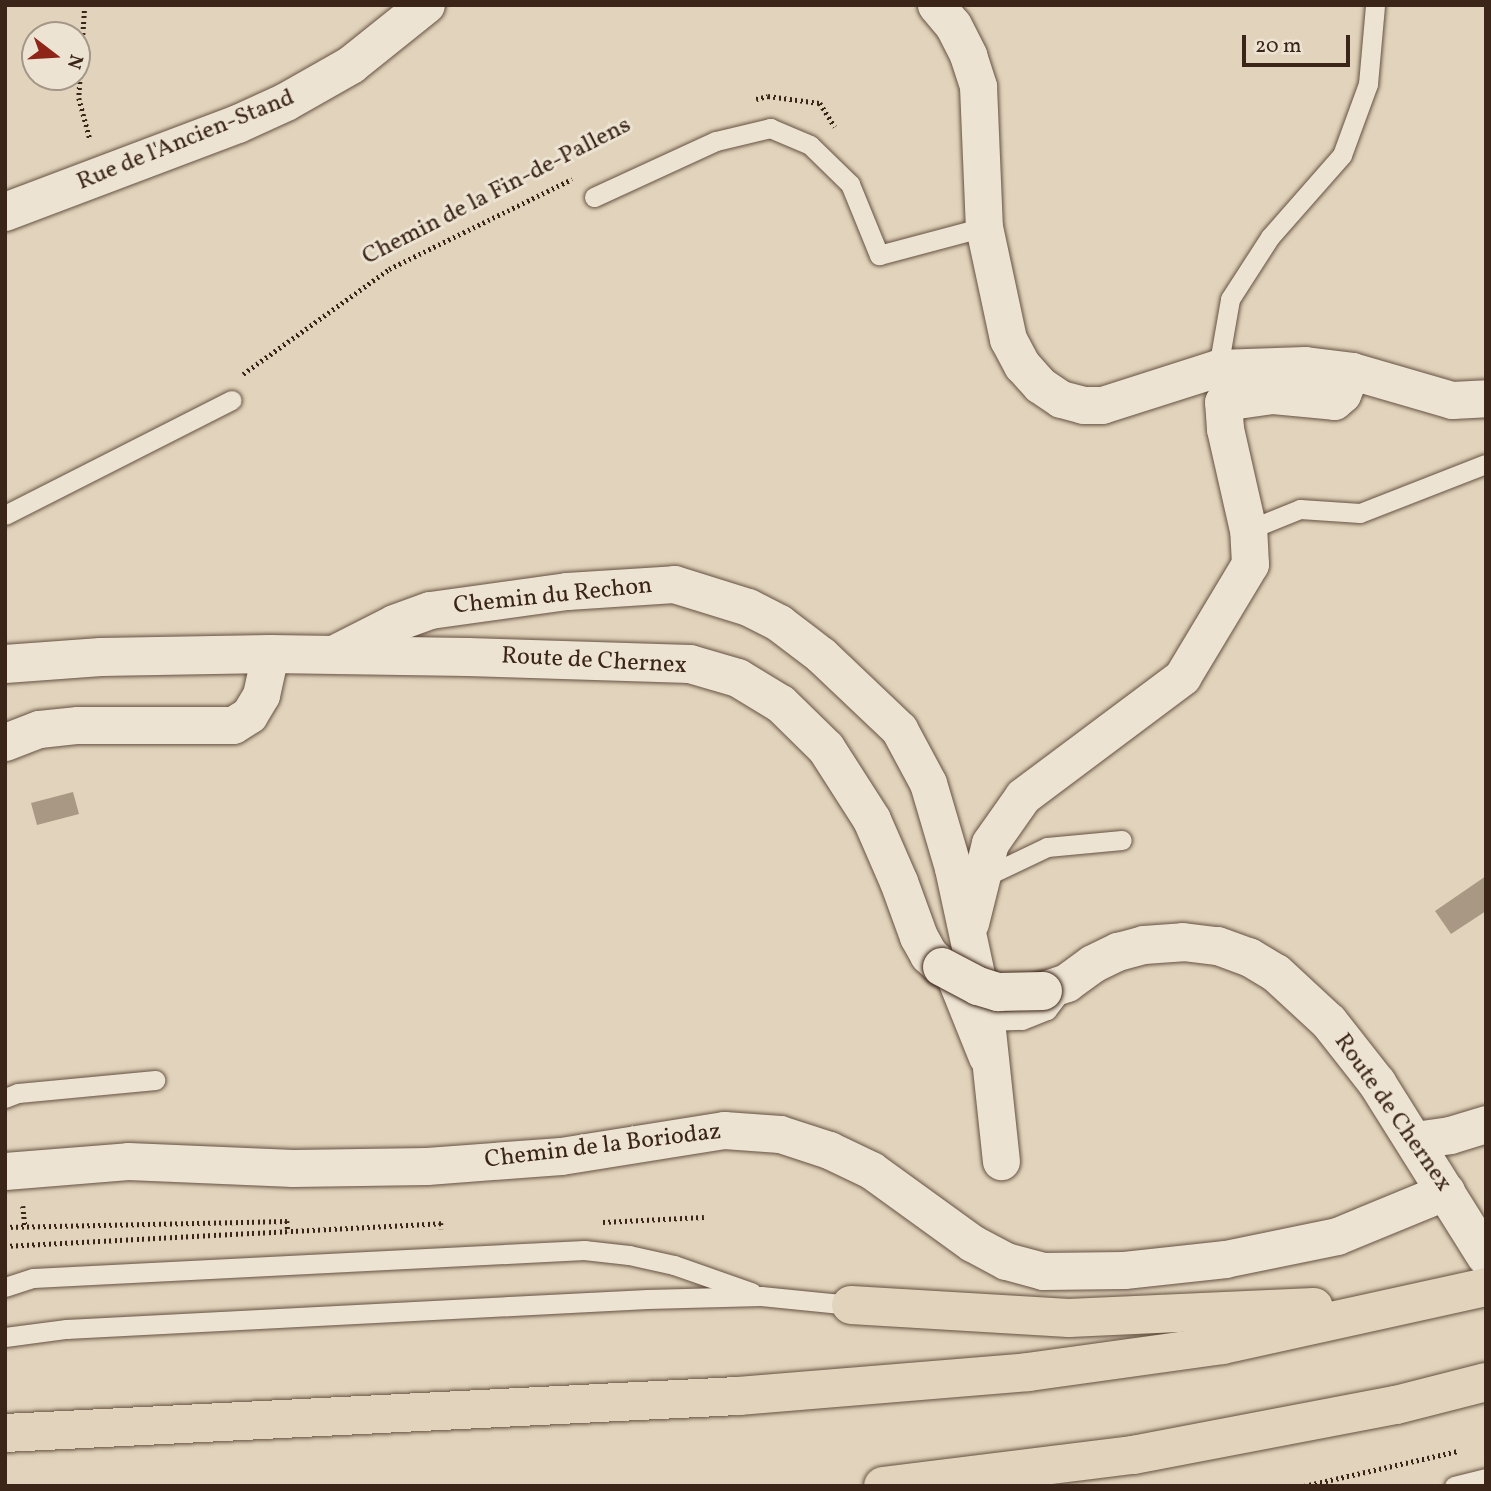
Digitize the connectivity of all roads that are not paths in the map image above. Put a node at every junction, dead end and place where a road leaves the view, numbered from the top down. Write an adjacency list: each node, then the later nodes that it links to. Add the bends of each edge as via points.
1 (426, 5): 5 (street, Rue de l'Ancien-Stand, via 351,65 286,102)
2 (936, 5): 6 (street, via 953,25 978,86)
3 (1375, 5): 7 (lane, via 1368,84 1342,155 1270,237 1230,299)
4 (594, 197): 6 (lane, via 716,141 770,128 810,145 850,184 879,255)
5 (5, 212)
6 (984, 227): 7 (street, via 1008,339 1022,365 1061,399 1083,405 1122,401)
7 (1218, 368): 8 (street, via 1305,365)
8 (1352, 371): 9 (street, via 1452,400); 13 (street, via 1334,401 1273,395 1223,402)
9 (1486, 397)
10 (232, 400): 12 (lane)
11 (1486, 464): 13 (lane, via 1360,513 1300,509)
12 (5, 514)
13 (1248, 530): 19 (street, via 1250,564 1182,677 1023,796 990,843)
14 (270, 654): 15 (street, Route de Chernex); 16 (street, Route de Chernex); 17 (street, via 261,695 249,715 233,725 78,725 39,729)
15 (333, 654): 20 (street, Chemin du Rechon, via 430,610 568,591 674,584 748,607 821,655 899,729 928,783); 21 (street, Route de Chernex, via 690,664 738,678 781,704 826,748 872,820 919,937)
16 (5, 664)
17 (5, 742)
18 (1122, 841): 19 (lane, via 1047,848)
19 (980, 879): 20 (street)
20 (968, 931): 23 (street, Chemin du Rechon)
21 (942, 967): 22 (street, Route de Chernex, bridge, via 998,992); 24 (lane, via 984,1071)
22 (1055, 987): 23 (lane, via 1047,1010 1022,1020); 28 (street, Route de Chernex, via 1093,964 1144,945 1183,942 1218,946 1250,957 1276,973 1329,1022)
23 (986, 1021): 24 (street, Chemin du Rechon)
24 (991, 1073): 29 (street, Chemin du Rechon)
25 (155, 1080): 26 (lane)
26 (5, 1098)
27 (1486, 1124): 28 (street)
28 (1415, 1140): 31 (street, Route de Chernex)
29 (1001, 1161)
30 (5, 1171): 31 (street, Chemin de la Boriodaz, via 128,1161 293,1168 427,1166 561,1156 724,1130 780,1134 871,1170 972,1243 1006,1261 1043,1271 1124,1270 1225,1259 1337,1236)
31 (1446, 1191): 32 (street, Route de Chernex)
32 (1481, 1272): 35 (highway)
33 (5, 1287): 34 (lane, via 33,1278 584,1250 674,1265)
34 (761, 1296): 36 (lane); 37 (lane, via 66,1329)
35 (1431, 1301): 36 (highway, via 1069,1318); 39 (highway, via 1222,1345 944,1380 739,1396)
36 (851, 1305)
37 (5, 1337)
38 (1486, 1382): 41 (highway, via 1396,1405 1133,1455)
39 (5, 1433)
40 (1486, 1478): 42 (lane)
41 (883, 1486)
42 (1454, 1486)

